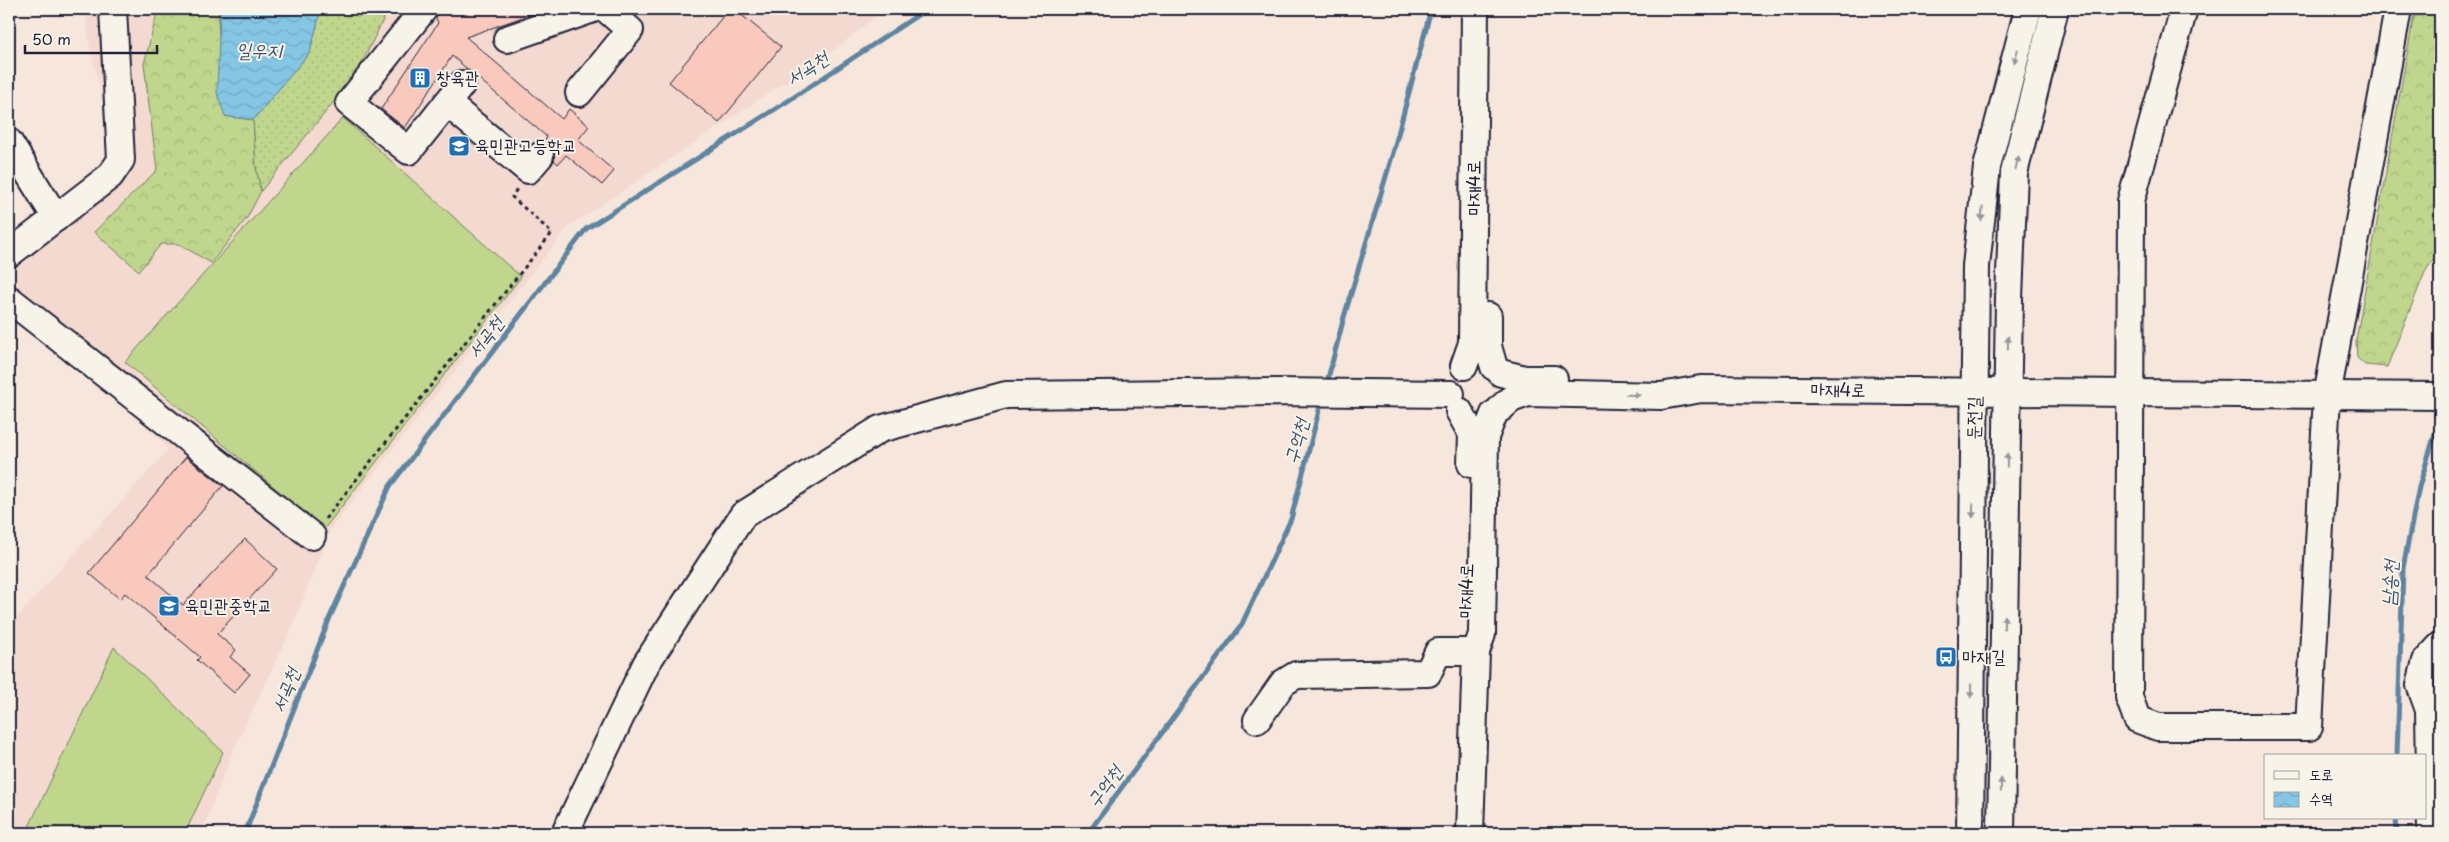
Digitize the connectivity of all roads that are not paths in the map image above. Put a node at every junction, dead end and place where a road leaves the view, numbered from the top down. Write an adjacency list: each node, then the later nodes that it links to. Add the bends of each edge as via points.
1 (113, 9): 15 (street, via 121,160 110,176)
2 (424, 9): 14 (street, via 350,104 409,151 454,93)
3 (594, 9): 11 (street)
4 (606, 9): 12 (street, via 630,30)
5 (1475, 9): 18 (street, 마재4로, via 1472,343)
6 (1491, 9): 19 (street, 마재4로, via 1488,346)
7 (2028, 9): 21 (street, 둔전길, one-way to 21, via 1987,167 1976,266)
8 (2055, 9): 22 (street, 둔전길, one-way to 8, via 2014,174)
9 (2184, 9): 23 (street, via 2130,201)
10 (2398, 9): 24 (street)
11 (507, 39)
12 (579, 93)
13 (9, 142): 15 (street)
14 (534, 163)
15 (56, 218): 16 (street)
16 (9, 254)
17 (9, 299): 28 (street)
18 (1464, 366): 19 (street, via 1477,362); 26 (street, via 1454,376)
19 (1498, 370): 20 (street, 마재4로, via 1525,379 1668,378); 27 (street, via 1506,381 1507,390)
20 (1701, 389): 21 (street, 마재4로); 27 (street, 마재4로, one-way to 20, via 1511,399 1528,394 1661,396)
21 (1974, 392): 22 (street, 마재4로); 38 (street, 둔전길, one-way to 38)
22 (2008, 392): 23 (street, 마재4로); 39 (street, 둔전길, one-way to 22)
23 (2129, 393): 24 (street, 마재4로); 24 (street, via 2129,697 2137,719 2158,728 2309,728)
24 (2327, 396): 25 (street, 마재4로)
25 (2440, 396)
26 (1455, 402): 27 (street, via 1467,416 1476,419); 30 (street, 마재4로, via 1472,434 1465,632); 36 (street, via 1375,394 1276,392 1006,395 880,429 743,515 646,664)
27 (1498, 411): 30 (street, 마재4로, via 1485,437 1482,634)
28 (312, 536)
29 (2440, 646): 32 (street, via 2422,669 2420,685)
30 (1476, 652): 33 (street, via 1438,652 1428,673 1296,676 1283,684); 37 (street, 마재4로)
31 (2440, 662): 32 (street, via 2434,676)
32 (2432, 695): 34 (street); 41 (street, via 2429,710)
33 (1257, 720)
34 (2423, 754)
35 (2424, 820): 40 (street)
36 (565, 833)
37 (1470, 833)
38 (1970, 833)
39 (2001, 833)
40 (2424, 833)
41 (2432, 833)

